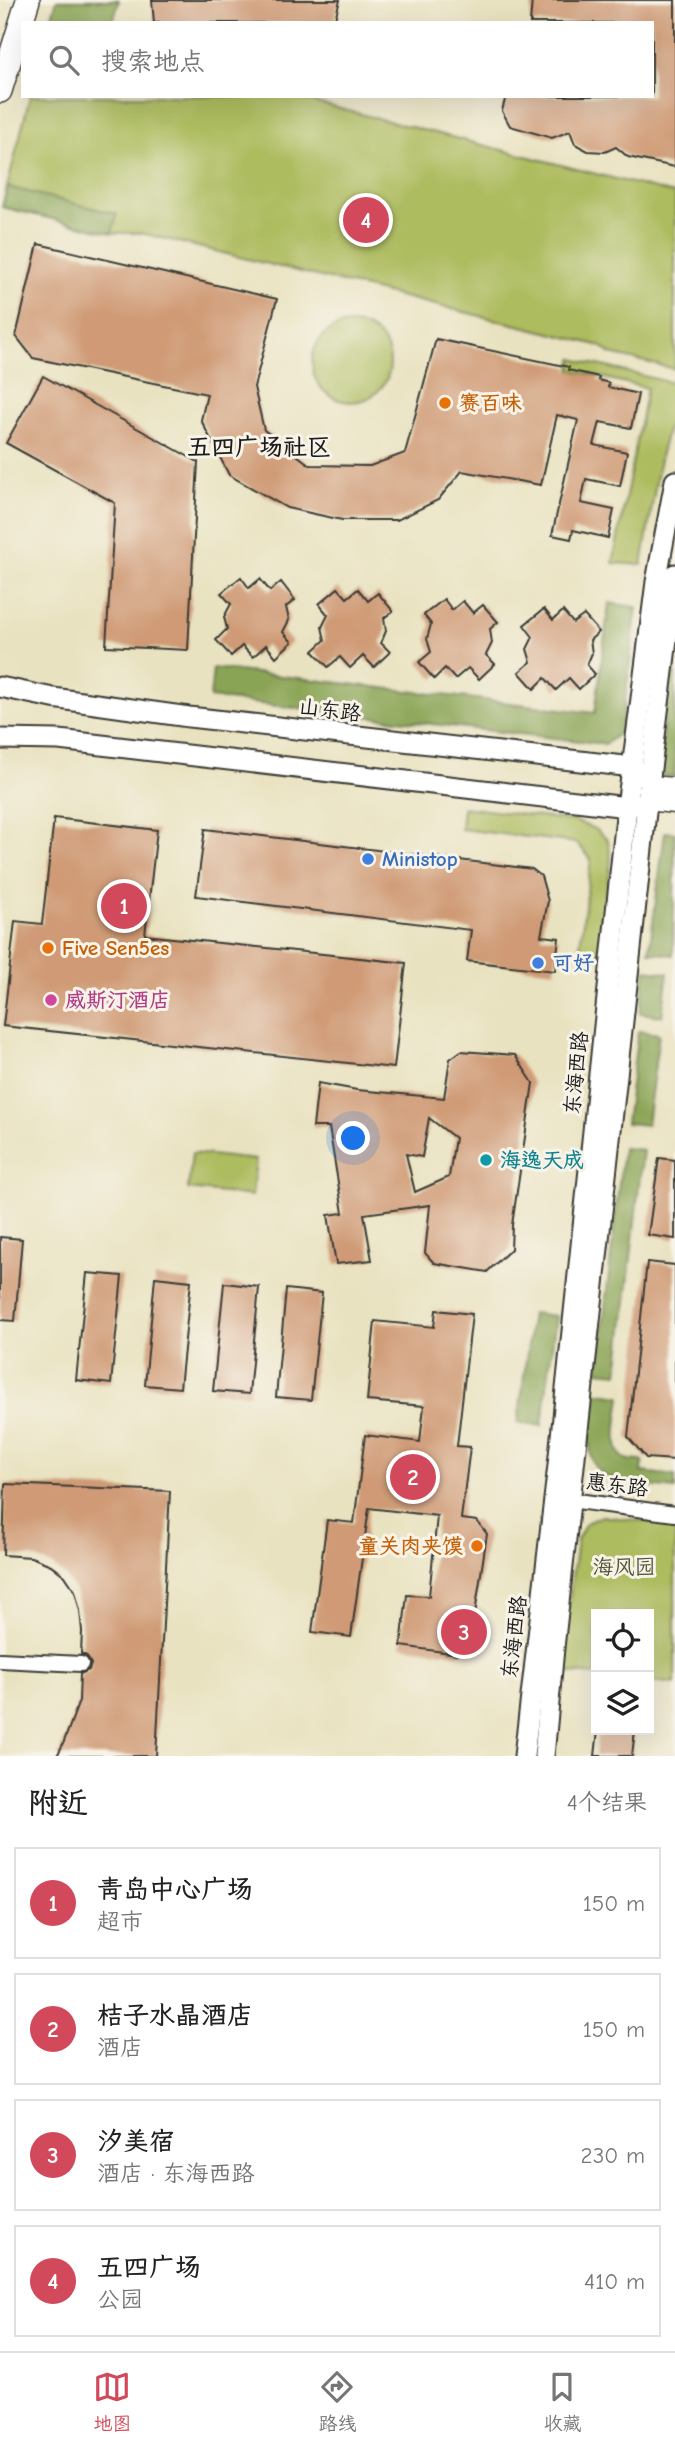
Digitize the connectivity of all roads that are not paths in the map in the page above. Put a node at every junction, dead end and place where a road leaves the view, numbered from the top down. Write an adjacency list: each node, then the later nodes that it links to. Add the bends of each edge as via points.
1 (28, 0): 2 (main road)
2 (22, 21)
3 (21, 23): 4 (main road)
4 (0, 91)
5 (675, 481): 9 (main road, 东海西路, via 656,582)
6 (675, 574): 11 (main road, 东海西路)
7 (2, 685): 9 (main road, 山东路, via 53,698 189,717)
8 (0, 740): 13 (main road, via 59,740)
9 (633, 767): 11 (main road); 13 (main road, 东海西路)
10 (675, 787): 11 (street)
11 (648, 793): 12 (street); 13 (main road); 14 (main road, 东海西路)
12 (675, 804)
13 (627, 807): 14 (main road, 东海西路)
14 (562, 1499): 15 (street, 惠东路); 18 (main road, 东海西路); 19 (main road, 东海西路)
15 (675, 1514)
16 (0, 1660): 17 (street)
17 (81, 1664)
18 (524, 1756)
19 (544, 1756)

